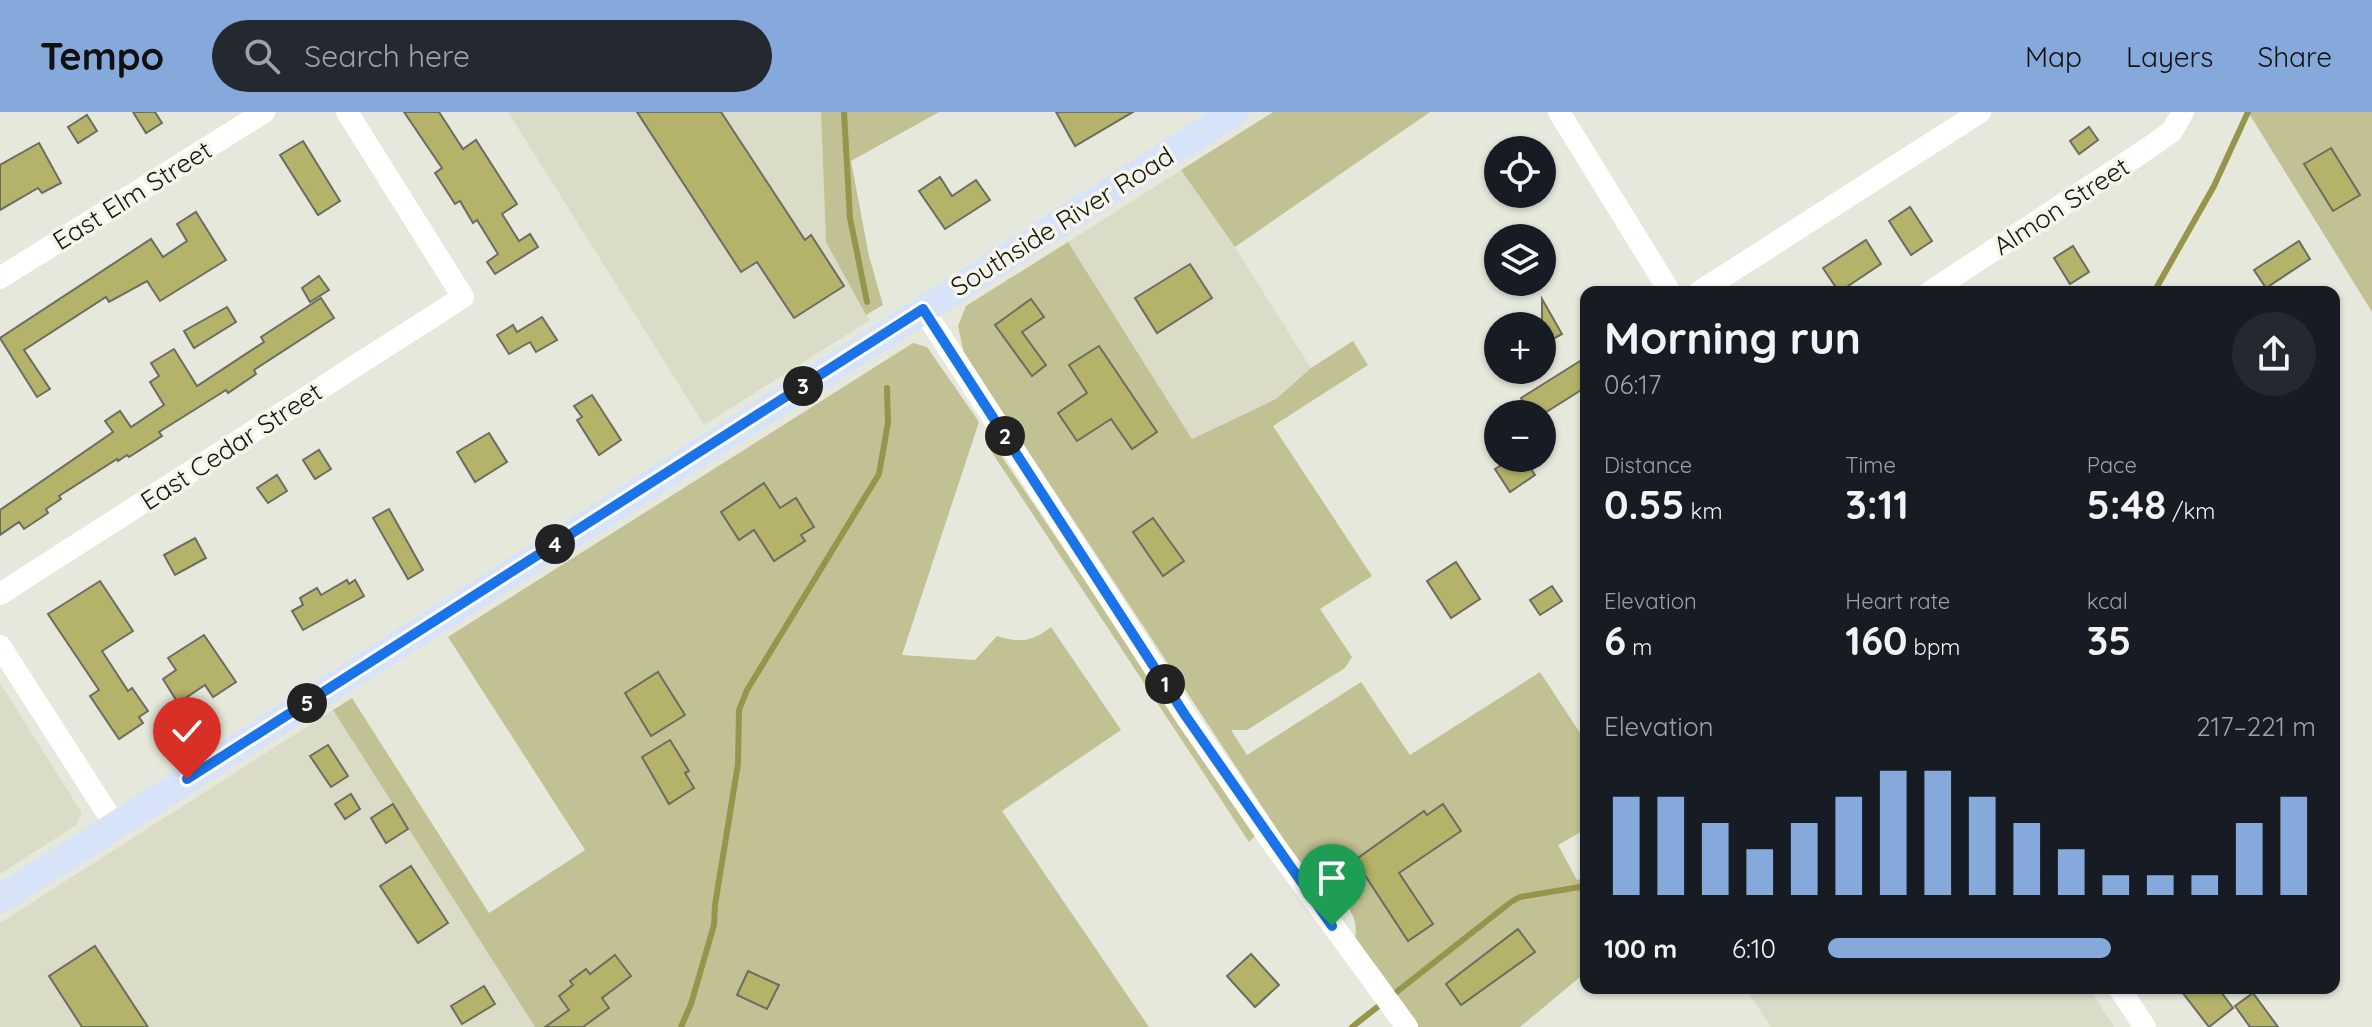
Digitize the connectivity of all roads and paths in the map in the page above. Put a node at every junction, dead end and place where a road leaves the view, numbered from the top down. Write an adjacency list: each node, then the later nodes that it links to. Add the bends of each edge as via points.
1 (264, 112): 7 (street, East Elm Street)
2 (347, 112): 12 (street, East Cedar Street, via 463,297)
3 (1234, 112): 11 (main road, Southside River Road)
4 (1559, 112): 8 (street)
5 (1980, 112): 9 (street)
6 (2183, 112): 10 (street, Almon Street, via 2172,131 2150,147)
7 (0, 278)
8 (1666, 286)
9 (1708, 286)
10 (1939, 286)
11 (923, 309): 14 (main road, Southside River Road); 17 (street, via 1185,715)
12 (0, 594)
13 (0, 646): 14 (street)
14 (115, 825): 15 (main road, Southside River Road)
15 (0, 899)
16 (2123, 994): 18 (street)
17 (1407, 1027)
18 (2145, 1027)

